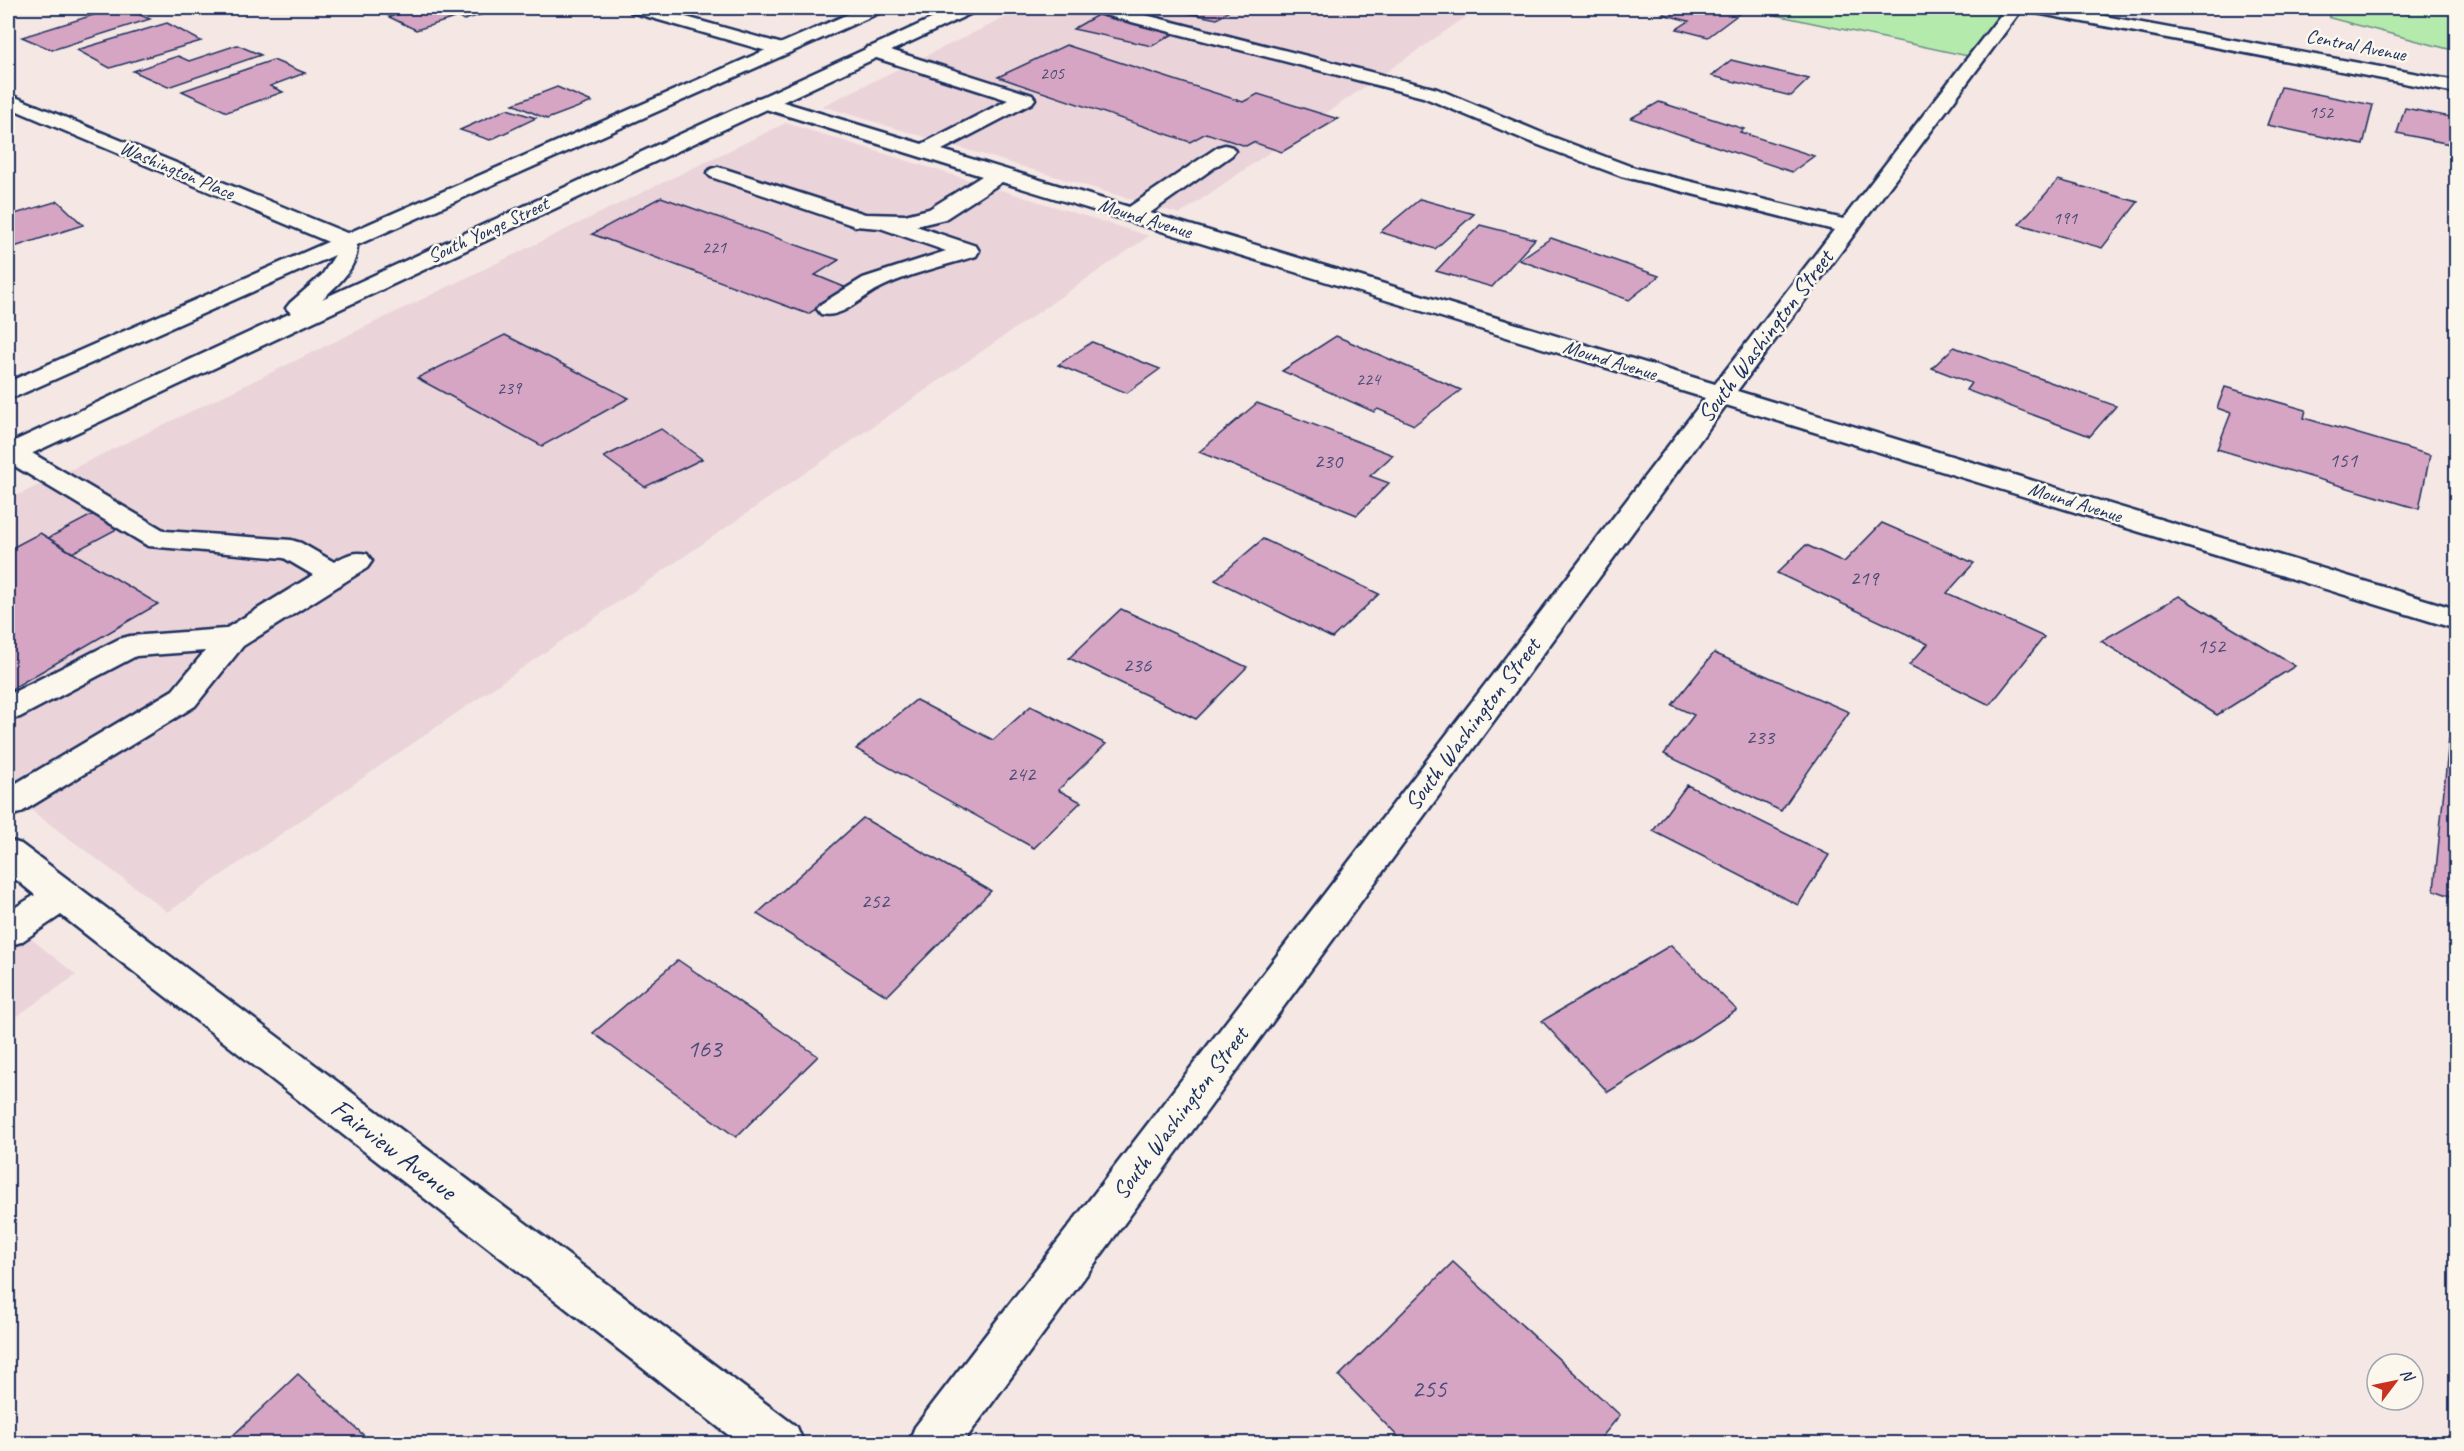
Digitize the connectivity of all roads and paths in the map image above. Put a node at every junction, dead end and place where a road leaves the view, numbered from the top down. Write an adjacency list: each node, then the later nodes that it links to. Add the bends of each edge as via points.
1 (637, 8): 7 (street)
2 (875, 8): 7 (street, South Yonge Street)
3 (968, 8): 8 (street, South Yonge Street)
4 (1099, 8): 18 (street, via 1430,93 1628,172)
5 (2015, 8): 18 (street, South Washington Street)
6 (2036, 8): 9 (street, Central Avenue)
7 (780, 49): 19 (street, South Yonge Street)
8 (874, 51): 11 (street, South Yonge Street); 12 (street, via 1024,99)
9 (2457, 87)
10 (8, 100): 19 (street, Washington Place)
11 (763, 102): 12 (street, Mound Avenue); 21 (street, South Yonge Street)
12 (924, 151): 15 (street, Mound Avenue)
13 (1225, 151): 16 (street)
14 (717, 173): 17 (street, via 862,221)
15 (999, 174): 16 (street, Mound Avenue); 17 (street, via 937,214 905,222)
16 (1132, 215): 23 (street, Mound Avenue)
17 (879, 221): 20 (street, via 968,251 871,283)
18 (1847, 227): 23 (street, South Washington Street)
19 (346, 241): 21 (street, via 346,256 330,280); 22 (street, South Yonge Street)
20 (829, 309)
21 (274, 330): 24 (street, South Yonge Street)
22 (8, 391)
23 (1721, 394): 25 (street, Mound Avenue); 33 (street, South Washington Street)
24 (9, 453): 26 (street, via 158,540 291,549 346,568)
25 (2457, 619)
26 (232, 639): 27 (street, via 130,646); 28 (street, via 184,698)
27 (8, 709)
28 (8, 804)
29 (8, 854): 30 (street, Fairview Avenue)
30 (62, 896): 31 (street); 32 (street, Fairview Avenue)
31 (8, 932)
32 (780, 1443)
33 (932, 1443)

